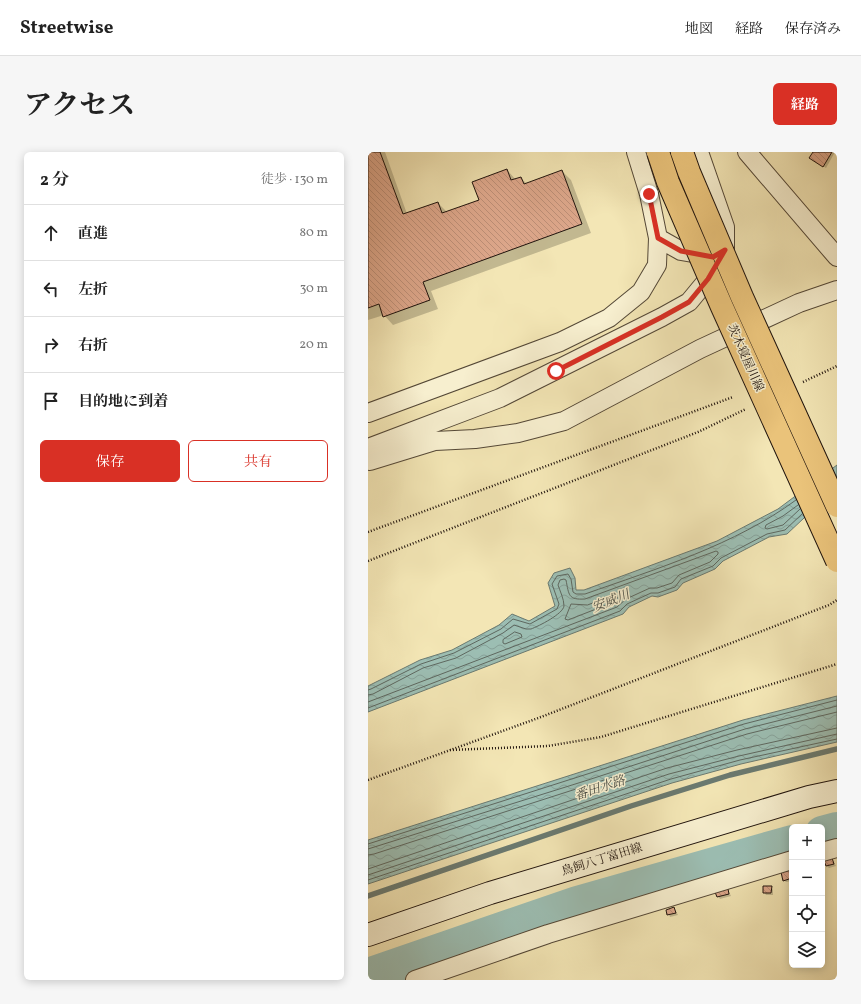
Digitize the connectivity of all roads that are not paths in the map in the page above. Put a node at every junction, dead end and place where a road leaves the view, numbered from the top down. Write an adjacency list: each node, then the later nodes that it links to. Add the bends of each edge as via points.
1 (636, 152): 6 (street, via 649,194)
2 (658, 152): 14 (main road, 茨木寝屋川線, bridge, via 668,182 722,307)
3 (682, 152): 13 (main road, 茨木寝屋川線, bridge, via 742,298)
4 (699, 152): 7 (street, via 725,227)
5 (748, 152): 8 (street)
6 (658, 238): 7 (street, via 681,251 713,257); 10 (street, via 657,265 641,292 609,318 560,342)
7 (725, 250): 11 (street, via 708,279 689,302 662,317 500,398)
8 (837, 257)
9 (837, 290): 12 (street, via 799,303 700,349 564,421 518,433 435,441)
10 (368, 413)
11 (368, 448)
12 (368, 460)
13 (837, 506)
14 (837, 561)
15 (837, 790): 19 (main road, 鳥飼八丁富田線, via 490,893)
16 (837, 848): 17 (street)
17 (825, 851)
18 (789, 861): 20 (street, via 548,934)
19 (368, 935)
20 (415, 980)

